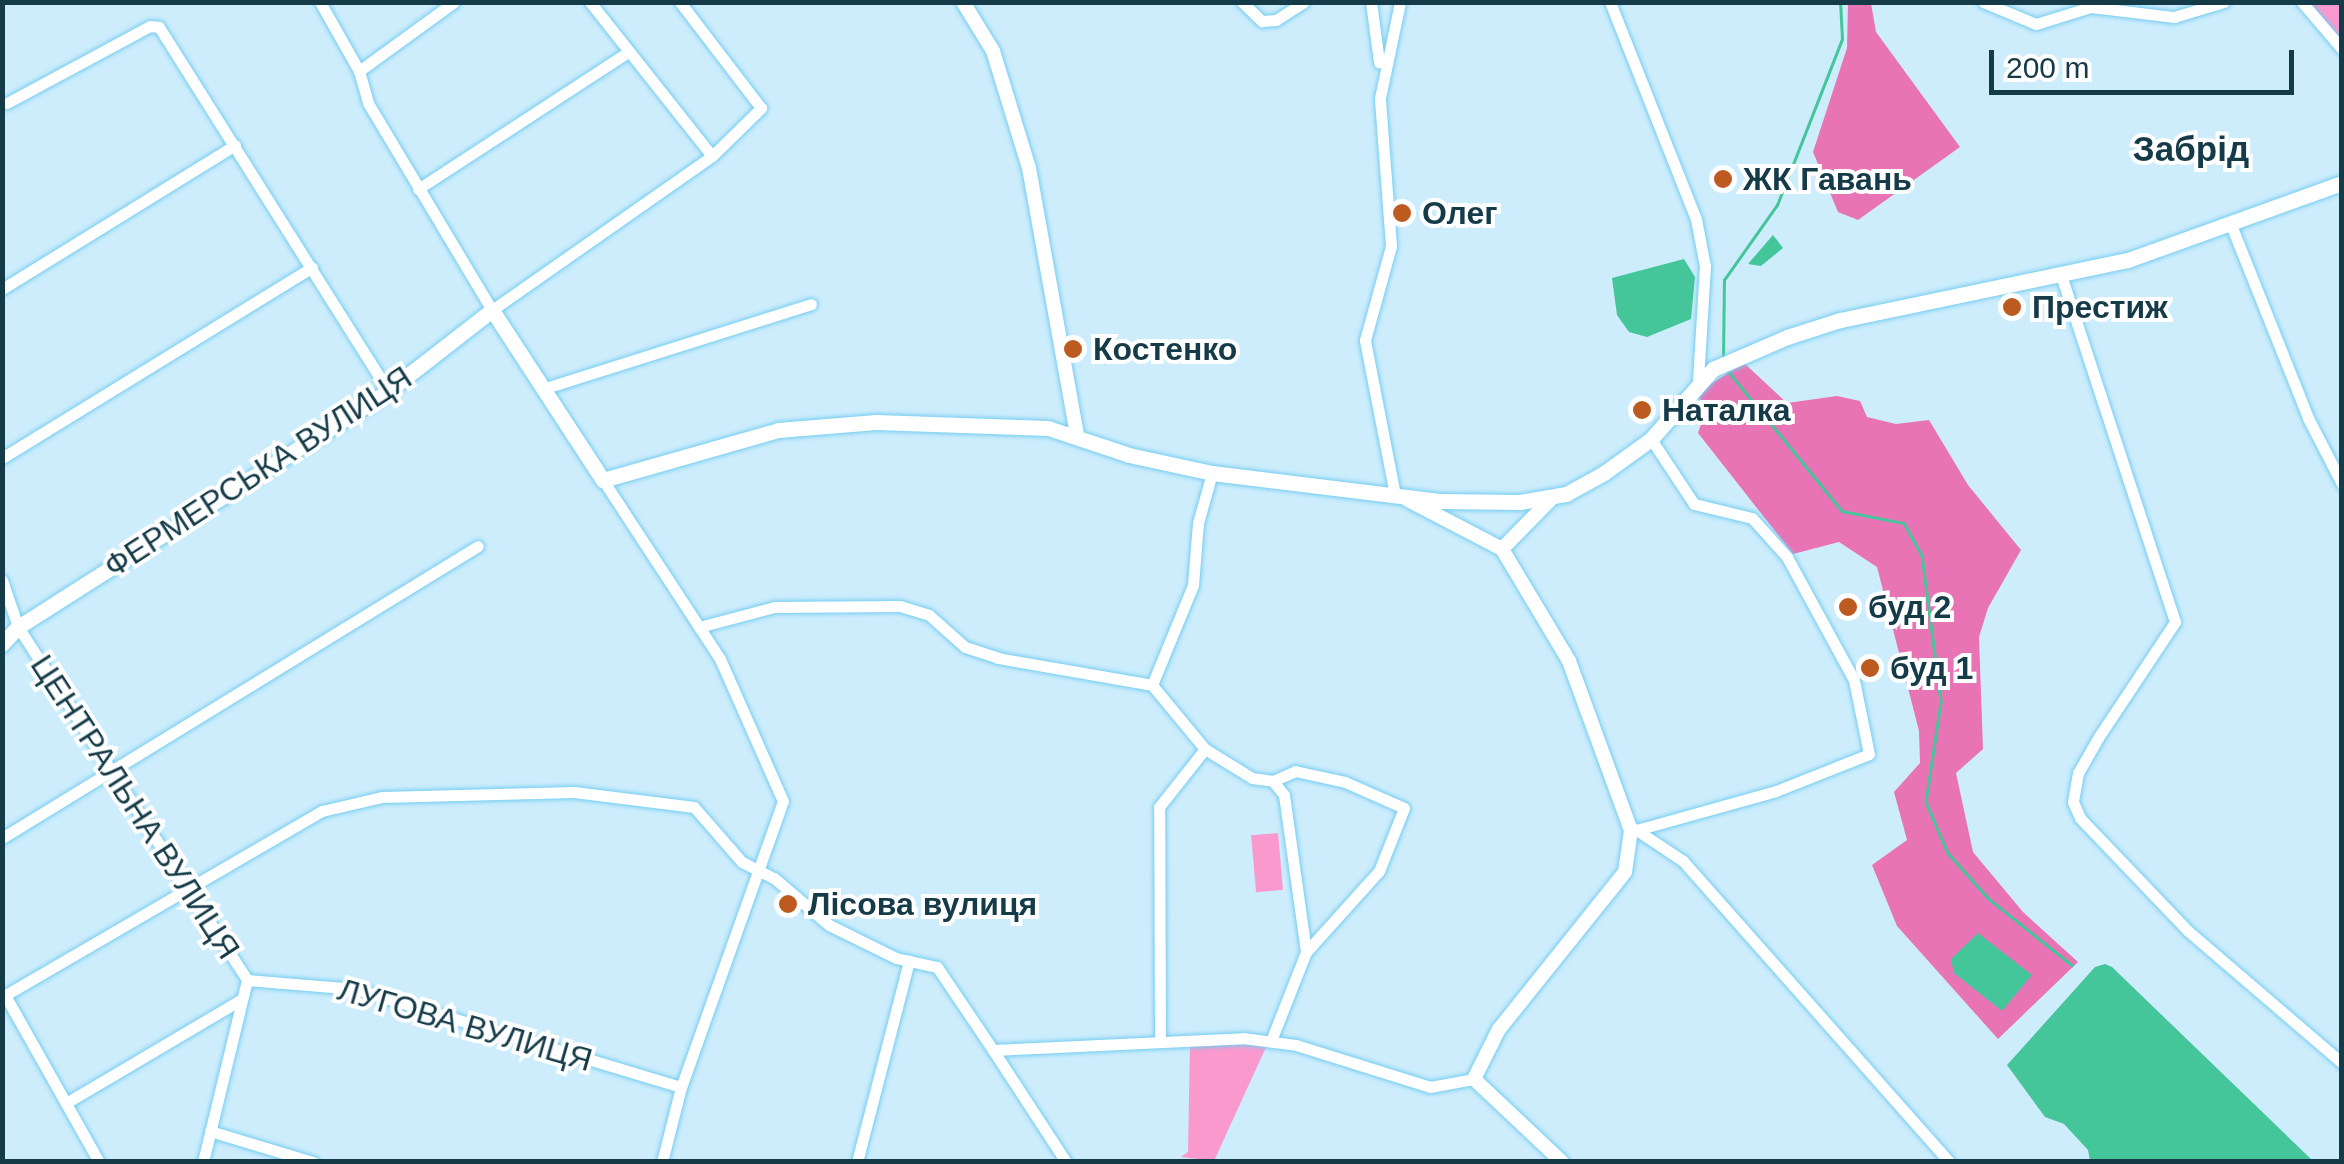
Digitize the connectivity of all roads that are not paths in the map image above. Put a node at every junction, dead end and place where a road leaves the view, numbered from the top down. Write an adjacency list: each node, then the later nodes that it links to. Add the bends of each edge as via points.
1 (320, 2): 16 (street)
2 (454, 2): 16 (street)
3 (590, 2): 15 (street)
4 (680, 2): 20 (street, via 761,108)
5 (963, 2): 32 (street, via 993,51 1028,168)
6 (1304, 2): 13 (street, via 1276,20)
7 (1372, 2): 17 (street)
8 (1400, 2): 17 (street)
9 (1610, 2): 29 (street, via 1702,243)
10 (1983, 2): 11 (street, via 2036,24 2091,6 2174,17)
11 (2224, 2)
12 (2302, 2): 14 (street)
13 (1249, 5)
14 (2342, 49)
15 (628, 52): 20 (street); 22 (street)
16 (360, 70): 22 (street, via 368,104)
17 (1380, 98): 38 (street, via 1391,246 1364,340)
18 (7, 103): 19 (street, via 155,26)
19 (235, 145): 24 (street); 26 (street)
20 (712, 156): 28 (street)
21 (2342, 184): 23 (main road)
22 (418, 190): 28 (street)
23 (2231, 225): 25 (main road); 37 (street, via 2308,418)
24 (312, 267): 31 (street); 34 (street)
25 (2061, 275): 29 (main road, via 1840,320 1738,356); 62 (street, via 2175,622 2085,762 2074,802 2080,818 2188,931)
26 (2, 289)
27 (811, 304): 30 (street)
28 (492, 310): 30 (main road); 31 (main road, ФЕРМЕРСЬКА ВУЛИЦЯ)
29 (1698, 380): 33 (main road)
30 (542, 389): 36 (main road)
31 (388, 391): 43 (main road, ФЕРМЕРСЬКА ВУЛИЦЯ)
32 (1077, 436): 35 (main road, via 1129,456); 36 (main road, via 1030,426 841,422 778,430)
33 (1650, 439): 39 (main road, via 1604,473); 50 (street, via 1694,504 1752,518 1787,557 1854,680 1869,754 1776,791)
34 (2, 458)
35 (1212, 473): 38 (main road); 46 (street, via 1198,523 1193,585)
36 (603, 480): 44 (street)
37 (2342, 484)
38 (1396, 495): 39 (main road, via 1486,502); 41 (street)
39 (1552, 498): 41 (street)
40 (478, 546): 48 (street)
41 (1502, 549): 50 (street, via 1570,661)
42 (2, 580): 43 (street, ЦЕНТРАЛЬНА ВУЛИЦЯ)
43 (18, 627): 45 (main road, ФЕРМЕРСЬКА ВУЛИЦЯ); 48 (street, ЦЕНТРАЛЬНА ВУЛИЦЯ)
44 (699, 627): 46 (street, via 752,609 900,606 929,615 965,647 998,658); 52 (street, via 728,675 783,801)
45 (2, 644)
46 (1152, 685): 47 (street)
47 (1205, 749): 49 (street, via 1252,778); 59 (street, via 1158,807)
48 (112, 774): 51 (street); 53 (street, ЦЕНТРАЛЬНА ВУЛИЦЯ)
49 (1273, 781): 54 (street, via 1284,795); 54 (street, via 1296,771 1345,782 1404,808 1379,870)
50 (1636, 829): 63 (street, via 1624,872 1499,1028); 76 (street, via 1684,860)
51 (2, 838)
52 (757, 870): 53 (street, via 683,803 500,790 350,802 286,826); 55 (street, via 829,926); 64 (street)
53 (186, 887): 56 (street, ЦЕНТРАЛЬНА ВУЛИЦЯ); 57 (street)
54 (1306, 952): 60 (street)
55 (910, 960): 61 (street, via 937,967); 67 (street)
56 (247, 980): 58 (street, ЦЕНТРАЛЬНА ВУЛИЦЯ); 64 (street, ЛУГОВА ВУЛИЦЯ, via 356,989)
57 (4, 997): 65 (street)
58 (242, 1000): 65 (street); 66 (street, ЦЕНТРАЛЬНА ВУЛИЦЯ)
59 (1160, 1038): 60 (street); 61 (street)
60 (1271, 1041): 63 (street, via 1430,1087)
61 (993, 1050): 74 (street)
62 (2342, 1063)
63 (1474, 1079): 75 (street)
64 (681, 1087): 71 (street)
65 (66, 1103): 68 (street)
66 (210, 1131): 69 (street, ЦЕНТРАЛЬНА ВУЛИЦЯ); 70 (street)
67 (861, 1148): 72 (street); 73 (street)
68 (99, 1162)
69 (203, 1162)
70 (313, 1162)
71 (662, 1162)
72 (857, 1162)
73 (870, 1162)
74 (1066, 1162)
75 (1562, 1162)
76 (1949, 1162)

